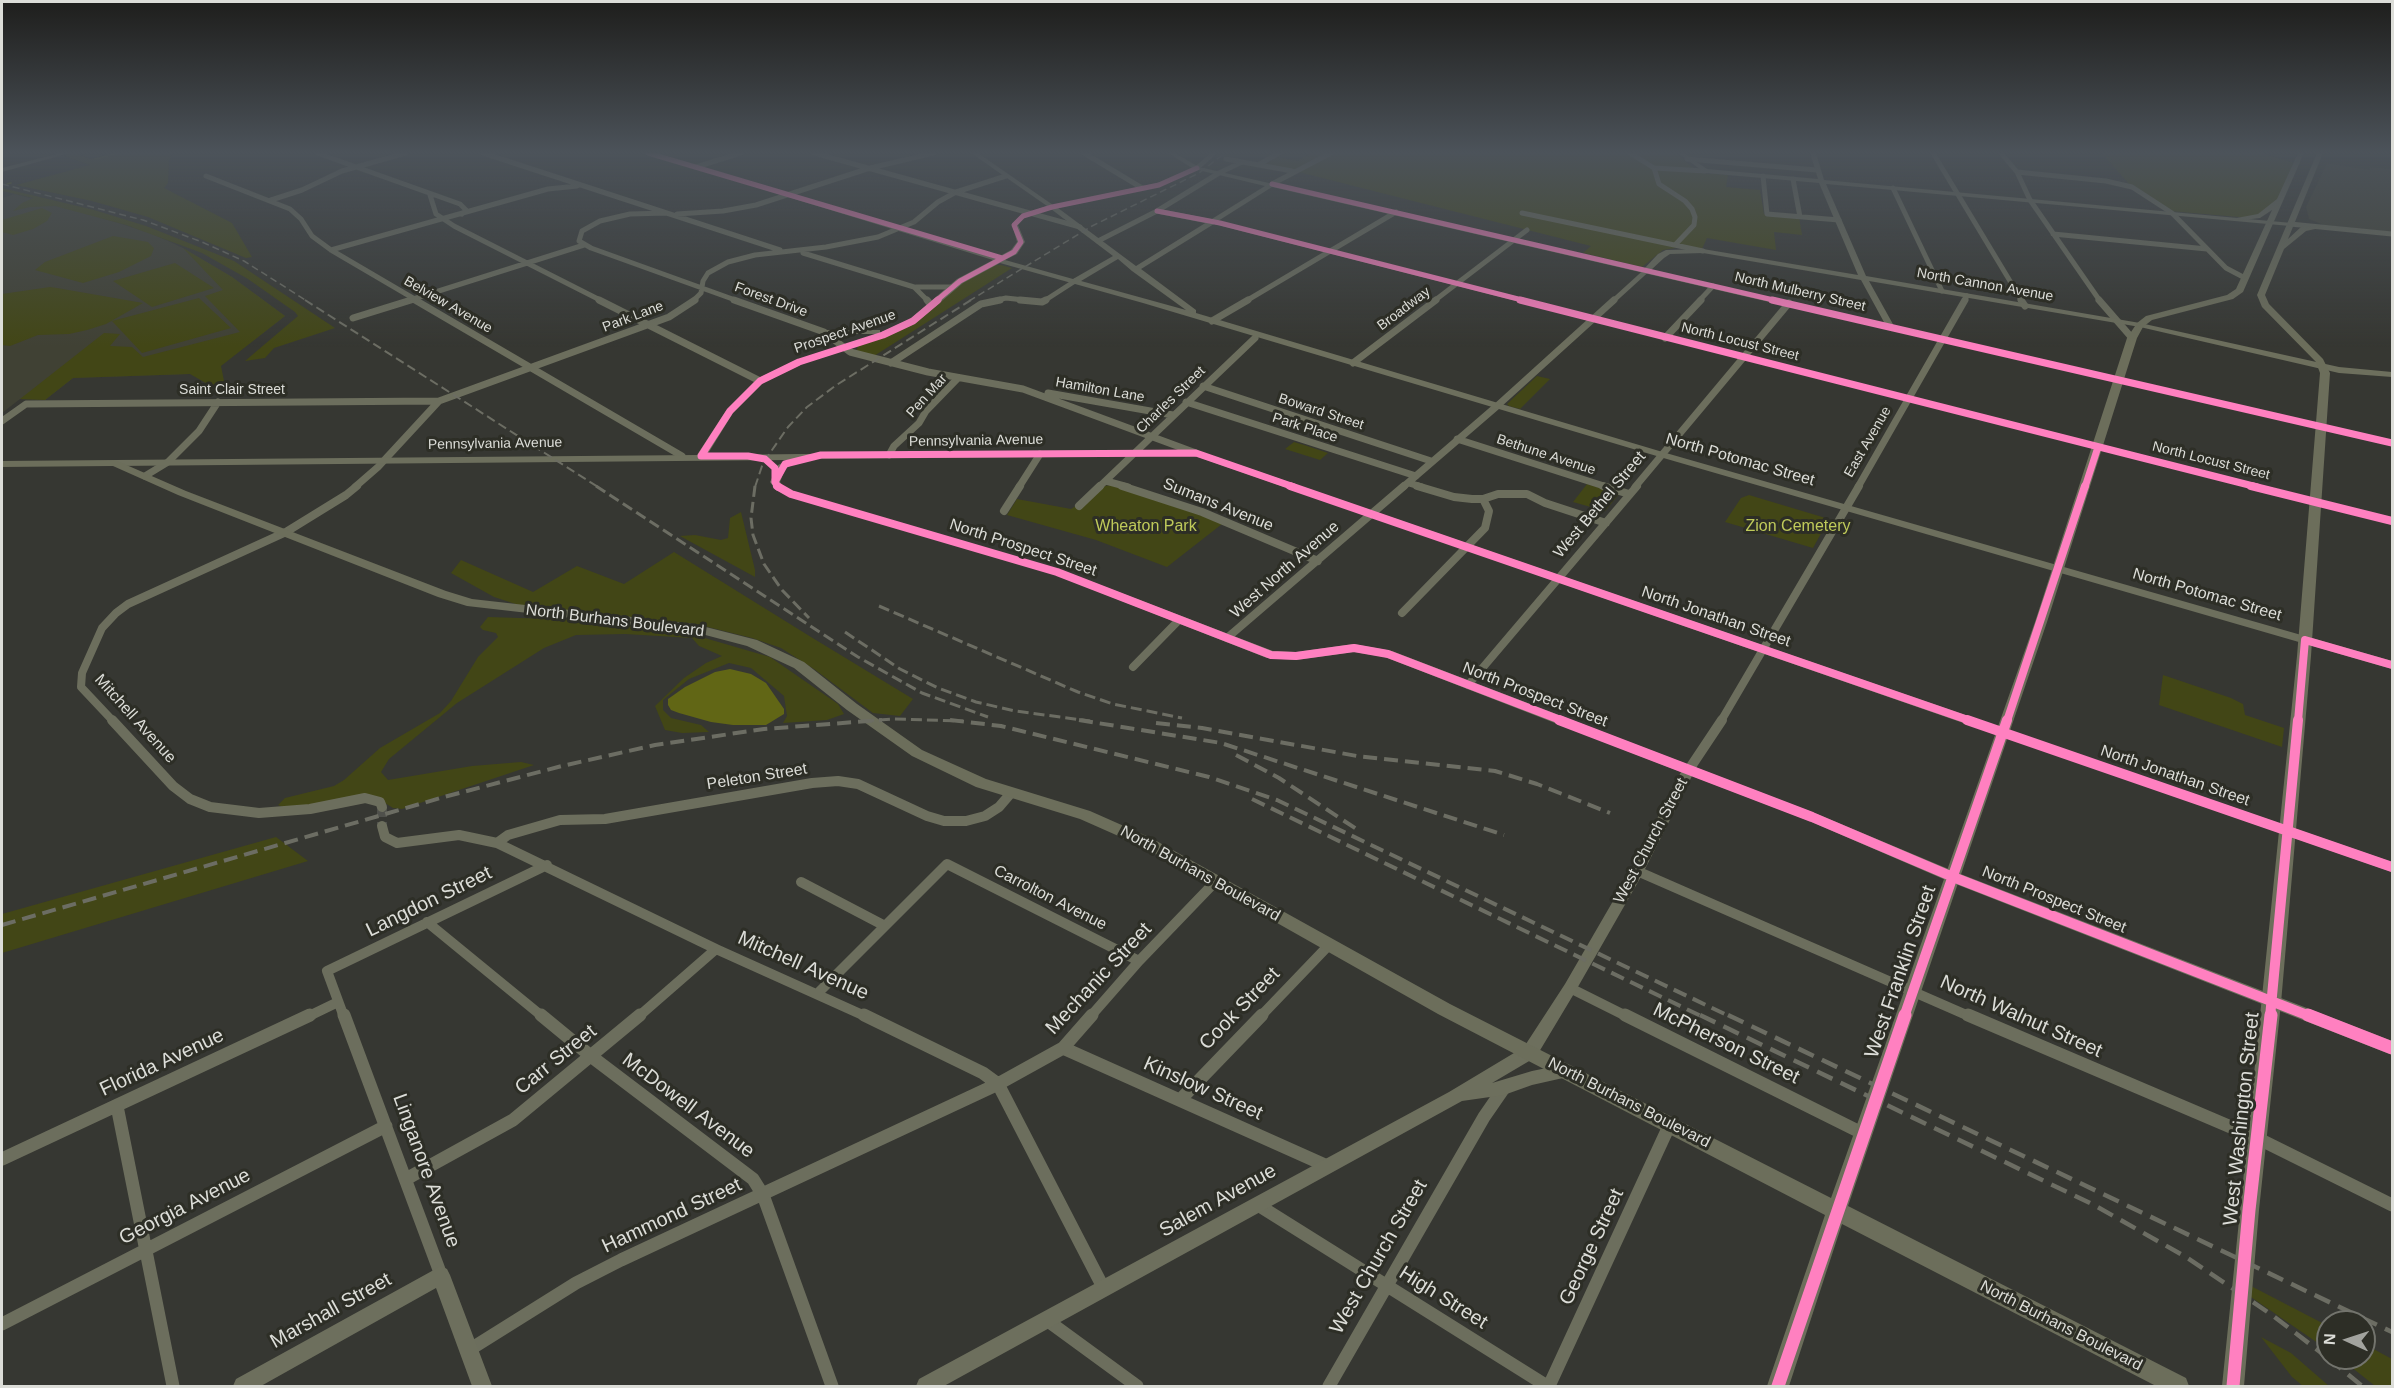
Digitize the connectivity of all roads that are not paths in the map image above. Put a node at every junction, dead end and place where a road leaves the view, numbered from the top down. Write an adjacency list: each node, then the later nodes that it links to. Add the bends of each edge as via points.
1 (299, 218): 47 (street, Belview Avenue, via 312,237)
2 (446, 218): 28 (street)
3 (460, 218): 34 (street)
4 (614, 218): 44 (street, via 586,228 579,235)
5 (680, 218): 51 (street)
6 (863, 218): 37 (main road)
7 (921, 218): 37 (street, Park Lane)
8 (1021, 218): 53 (main road, Prospect Avenue, via 1014,225 1020,245)
9 (1048, 218): 35 (street)
10 (1067, 218): 35 (main road)
11 (1144, 218): 43 (street)
12 (1191, 218): 31 (street, North Locust Street)
13 (1220, 218): 31 (main road)
14 (1386, 218): 49 (street)
15 (1420, 218): 42 (main road, North Mulberry Street)
16 (1545, 218): 45 (street)
17 (1695, 218): 45 (street, via 1691,229)
18 (1810, 218): 30 (street)
19 (1907, 218): 65 (street)
20 (1973, 218): 70 (street)
21 (2042, 218): 39 (street)
22 (2177, 218): 46 (street)
23 (2222, 218): 29 (main road)
24 (2245, 218): 29 (main road)
25 (2272, 218): 32 (main road)
26 (2293, 218): 33 (main road)
27 (2306, 218): 36 (main road)
28 (442, 219): 34 (street); 47 (street)
29 (2235, 219): 32 (main road); 41 (main road, via 2259,226)
30 (1839, 220): 57 (main road)
31 (1213, 222): 49 (main road, North Locust Street); 55 (main road)
32 (2270, 222): 33 (main road); 41 (main road)
33 (2290, 224): 36 (street); 48 (main road)
34 (454, 226): 54 (street)
35 (1080, 227): 43 (main road)
36 (2323, 227): 40 (street); 48 (main road, via 2304,229)
37 (900, 229): 51 (street, Park Lane, via 866,240); 53 (main road)
38 (1527, 230): 42 (street, Broadway)
39 (2053, 234): 46 (street); 74 (street)
40 (2392, 234)
41 (2263, 238): 58 (main road)
42 (1514, 240): 56 (main road, North Mulberry Street); 60 (street, Broadway)
43 (1098, 241): 52 (main road)
44 (584, 245): 54 (street); 64 (street, Forest Drive)
45 (1675, 245): 50 (street)
46 (2207, 249): 58 (street, via 2232,273)
47 (331, 250): 67 (street, Belview Avenue)
48 (2280, 250): 91 (main road, via 2261,295 2265,305)
49 (1330, 251): 60 (main road, North Locust Street); 73 (street)
50 (1703, 251): 56 (main road, North Cannon Avenue, via 1669,252); 57 (main road, North Cannon Avenue)
51 (789, 252): 62 (street, via 823,258); 64 (street, Park Lane, via 721,265 708,273)
52 (1118, 256): 55 (main road); 59 (main road)
53 (1000, 259): 59 (main road); 63 (main road, Prospect Avenue)
54 (528, 263): 67 (street); 75 (street)
55 (1135, 269): 73 (main road)
56 (1646, 271): 61 (main road, North Mulberry Street); 72 (street, West North Avenue)
57 (1863, 277): 65 (main road, North Cannon Avenue); 78 (main road)
58 (2245, 278): 76 (main road, via 2240,290 2230,297 2160,314)
59 (1075, 281): 73 (main road); 88 (street, via 1042,302 1011,298 988,301)
60 (1458, 284): 72 (main road, North Locust Street); 89 (street, Broadway)
61 (1713, 286): 68 (main road, North Mulberry Street); 81 (street)
62 (914, 287): 63 (street); 69 (street)
63 (952, 287): 69 (main road, Prospect Avenue)
64 (702, 288): 75 (street, Park Lane, via 690,304); 79 (street, Forest Drive)
65 (1942, 291): 66 (main road, North Cannon Avenue)
66 (1967, 296): 70 (main road, North Cannon Avenue); 83 (street, East Avenue)
67 (414, 299): 71 (street); 90 (street, Belview Avenue)
68 (1789, 303): 78 (main road, North Mulberry Street); 87 (street, West Bethel Street)
69 (931, 305): 77 (main road, Prospect Avenue)
70 (2025, 306): 74 (main road, North Cannon Avenue)
71 (353, 318)
72 (1594, 319): 81 (main road, North Locust Street); 102 (street, West North Avenue)
73 (1206, 321): 80 (main road, North Potomac Street); 85 (main road, North Potomac Street)
74 (2116, 321): 76 (main road, North Cannon Avenue); 82 (street)
75 (649, 325): 90 (street, Park Lane); 95 (street)
76 (2140, 325): 82 (main road, West Franklin Street); 91 (main road, North Cannon Avenue)
77 (898, 328): 79 (main road); 84 (main road, Prospect Avenue)
78 (1891, 328): 83 (main road, North Mulberry Street)
79 (827, 334): 84 (street, Forest Drive); 86 (main road, via 826,346)
80 (1255, 338): 85 (main road, North Potomac Street); 96 (street, Charles Street)
81 (1665, 338): 87 (main road, North Locust Street)
82 (2132, 338): 94 (main road, West Franklin Street)
83 (1943, 339): 94 (main road, North Mulberry Street); 98 (street, East Avenue)
84 (844, 347): 86 (main road, Prospect Avenue); 88 (street, Forest Drive)
85 (1306, 349): 89 (main road, North Potomac Street)
86 (816, 355): 95 (main road, Prospect Avenue)
87 (1742, 357): 98 (main road, North Locust Street); 115 (street, West Bethel Street)
88 (891, 363): 93 (street, Forest Drive)
89 (1353, 363): 102 (main road, North Potomac Street)
90 (531, 367): 99 (street, Park Lane); 116 (street, Belview Avenue)
91 (2324, 367): 92 (main road, North Cannon Avenue); 105 (main road, West Washington Street)
92 (2392, 375)
93 (958, 378): 97 (street, Forest Drive); 114 (street, Pen Mar)
94 (2119, 380): 105 (main road, North Mulberry Street); 109 (main road, West Franklin Street)
95 (760, 381): 117 (main road, Prospect Avenue, via 730,411)
96 (1203, 386): 101 (street, Charles Street); 120 (street, Boward Street)
97 (1023, 389): 103 (street, Hamilton Lane); 106 (street, Forest Drive)
98 (1908, 399): 109 (main road, North Locust Street); 133 (street, East Avenue)
99 (439, 400): 100 (street, Saint Clair Street); 119 (street, Park Lane)
100 (218, 402): 104 (street, Saint Clair Street, via 26,404); 121 (street, via 199,431)
101 (1186, 402): 103 (street, Charles Street); 125 (street, Park Place)
102 (1497, 406): 107 (street, West North Avenue); 115 (main road, North Potomac Street)
103 (1173, 415): 106 (street, Charles Street)
104 (2, 421)
105 (2322, 427): 108 (main road, North Mulberry Street); 131 (main road, West Washington Street)
106 (1150, 437): 110 (street, Charles Street); 111 (street, North Jonathan Street)
107 (1456, 439): 120 (street, West North Avenue); 129 (street, Bethune Avenue)
108 (2392, 443)
109 (2098, 447): 131 (main road, North Locust Street); 141 (main road, West Franklin Street)
110 (1132, 453): 111 (main road, North Jonathan Street); 112 (main road, Pennsylvania Avenue); 126 (street, Charles Street)
111 (1196, 453): 135 (main road, North Jonathan Street)
112 (1040, 454): 114 (main road, Pennsylvania Avenue); 134 (street)
113 (821, 455): 114 (main road, Pennsylvania Avenue); 118 (main road, Pennsylvania Avenue); 127 (main road, via 785,464)
114 (889, 455)
115 (1663, 455): 129 (street, West Bethel Street); 133 (main road, North Potomac Street)
116 (682, 456): 117 (main road, Pennsylvania Avenue); 119 (main road, Pennsylvania Avenue)
117 (701, 456): 118 (main road, Pennsylvania Avenue)
118 (748, 456): 127 (main road, via 773,464)
119 (385, 460): 121 (main road, Pennsylvania Avenue); 138 (street, Park Lane, via 364,482)
120 (1431, 461): 125 (street, West North Avenue)
121 (168, 462): 122 (main road, Pennsylvania Avenue); 124 (street)
122 (115, 463): 123 (main road, Pennsylvania Avenue); 124 (main road, North Burhans Boulevard)
123 (2, 464)
124 (145, 476): 138 (main road, North Burhans Boulevard)
125 (1416, 476): 128 (street, West North Avenue)
126 (1106, 481): 132 (street, Charles Street); 140 (street, Sumans Avenue, via 1193,508)
127 (775, 482): 144 (main road, North Prospect Street, via 779,489 791,494 1044,567)
128 (1409, 483): 130 (street, via 1454,497); 135 (street, West North Avenue)
129 (1629, 494): 137 (street, West Bethel Street)
130 (1483, 499): 137 (street, via 1498,494 1527,494); 139 (street, via 1489,519)
131 (2315, 501): 136 (main road, North Locust Street); 146 (main road, West Washington Street)
132 (1079, 506)
133 (1846, 508): 141 (main road, North Potomac Street); 147 (street, West Church Street)
134 (1004, 511)
135 (1372, 514): 139 (main road, North Jonathan Street); 140 (street, West North Avenue)
136 (2392, 521)
137 (1606, 523): 142 (street, West Bethel Street)
138 (286, 532): 153 (main road, North Burhans Boulevard, via 471,603 694,628 752,643 799,665 898,741 949,768); 154 (street, Mitchell Avenue, via 116,613 102,628 82,673 81,687 173,786 190,799 210,807 259,813 365,798 380,802)
139 (1467, 547): 142 (main road, North Jonathan Street); 143 (street)
140 (1318, 561): 145 (street, West North Avenue)
141 (2058, 570): 146 (main road, North Potomac Street); 151 (main road, West Franklin Street)
142 (1557, 579): 147 (main road, North Jonathan Street); 150 (street, West Bethel Street)
143 (1402, 613)
144 (1179, 620): 145 (main road, North Prospect Street); 149 (street)
145 (1227, 638): 150 (main road, North Prospect Street, via 1281,656 1366,648)
146 (2305, 640): 148 (main road, North Potomac Street); 156 (main road, West Washington Street)
147 (1762, 649): 151 (main road, North Jonathan Street); 152 (street, West Church Street, via 1717,730)
148 (2392, 665)
149 (1133, 667)
150 (1468, 686): 152 (main road, North Prospect Street)
151 (2003, 733): 156 (main road, North Jonathan Street); 161 (main road, West Franklin Street)
152 (1688, 771): 160 (main road, West Church Street); 161 (main road, North Prospect Street, via 1812,817)
153 (1011, 793): 157 (street, Peleton Street, via 985,816 966,821 944,820 858,784 812,783 605,819 560,820 508,835); 163 (main road, North Burhans Boulevard, via 1116,828)
154 (381, 807)
155 (382, 826): 157 (street, Mitchell Avenue, via 385,837 396,843 459,836)
156 (2287, 831): 159 (main road, North Jonathan Street); 174 (main road, West Washington Street)
157 (497, 843): 158 (street, Mitchell Avenue)
158 (547, 865): 164 (street, Langdon Street); 167 (street, Mitchell Avenue)
159 (2392, 867)
160 (1637, 871): 170 (main road, West Church Street); 171 (street, North Walnut Street)
161 (1953, 877): 171 (main road, West Franklin Street); 174 (main road, North Prospect Street)
162 (801, 882): 165 (street)
163 (1215, 882): 166 (main road, North Burhans Boulevard); 168 (street, Mechanic Street)
164 (428, 922): 169 (street, Langdon Street); 178 (street, McDowell Avenue)
165 (885, 926): 168 (street, Carrolton Avenue, via 946,864); 172 (street)
166 (1329, 945): 177 (main road, North Burhans Boulevard); 183 (street, Cook Street)
167 (716, 949): 172 (street, Mitchell Avenue); 178 (street, Carr Street)
168 (1139, 961): 175 (street, Mechanic Street)
169 (327, 971): 173 (street, Linganore Avenue)
170 (1570, 988): 177 (main road, West Church Street); 187 (street, McPherson Street)
171 (1914, 991): 187 (main road, West Franklin Street); 188 (street, North Walnut Street)
172 (818, 993): 180 (street, Mitchell Avenue, via 983,1072)
173 (338, 1002): 184 (street, Florida Avenue); 186 (street, Linganore Avenue)
174 (2272, 1003): 176 (main road, North Prospect Street); 188 (main road, West Washington Street)
175 (1063, 1048): 180 (street, Mechanic Street); 183 (street, Kinslow Street)
176 (2392, 1048)
177 (1530, 1052): 179 (main road, North Burhans Boulevard); 182 (main road, Salem Avenue)
178 (591, 1057): 191 (street, Carr Street, via 495,1132); 192 (street, McDowell Avenue, via 753,1179)
179 (1566, 1071): 181 (main road); 185 (main road, North Burhans Boulevard)
180 (998, 1084): 192 (street, Hammond Street); 199 (street, Mitchell Avenue)
181 (1504, 1088): 182 (main road); 198 (street, West Church Street)
182 (1455, 1097): 190 (main road, Salem Avenue)
183 (1180, 1100): 190 (street, Kinslow Street)
184 (117, 1106): 189 (street, Florida Avenue); 196 (street)
185 (1670, 1124): 195 (main road, North Burhans Boulevard); 210 (street, George Street)
186 (386, 1126): 191 (street, Linganore Avenue); 196 (street, Georgia Avenue)
187 (1864, 1134): 195 (main road, West Franklin Street)
188 (2259, 1139): 194 (street, North Walnut Street); 213 (main road, West Washington Street)
189 (2, 1160)
190 (1327, 1166): 193 (main road, Salem Avenue)
191 (406, 1179): 197 (street, Linganore Avenue)
192 (763, 1195): 202 (street, Hammond Street, via 576,1283); 206 (street, McDowell Avenue)
193 (1258, 1205): 198 (street, High Street); 199 (main road, Salem Avenue)
194 (2392, 1205)
195 (1837, 1209): 211 (main road, West Franklin Street); 212 (main road, North Burhans Boulevard)
196 (147, 1248): 201 (street, Georgia Avenue); 203 (street)
197 (441, 1275): 202 (main road, Linganore Avenue); 204 (main road, Marshall Street)
198 (1386, 1285): 209 (street, West Church Street); 210 (street, High Street)
199 (1104, 1289): 200 (main road, Salem Avenue)
200 (1048, 1321): 207 (main road, Salem Avenue); 208 (street)
201 (2, 1324)
202 (469, 1350): 205 (main road, Linganore Avenue)
203 (173, 1386)
204 (243, 1386)
205 (482, 1386)
206 (832, 1386)
207 (926, 1386)
208 (1137, 1386)
209 (1329, 1386)
210 (1548, 1386)
211 (1778, 1386)
212 (2178, 1386)
213 (2233, 1386)

